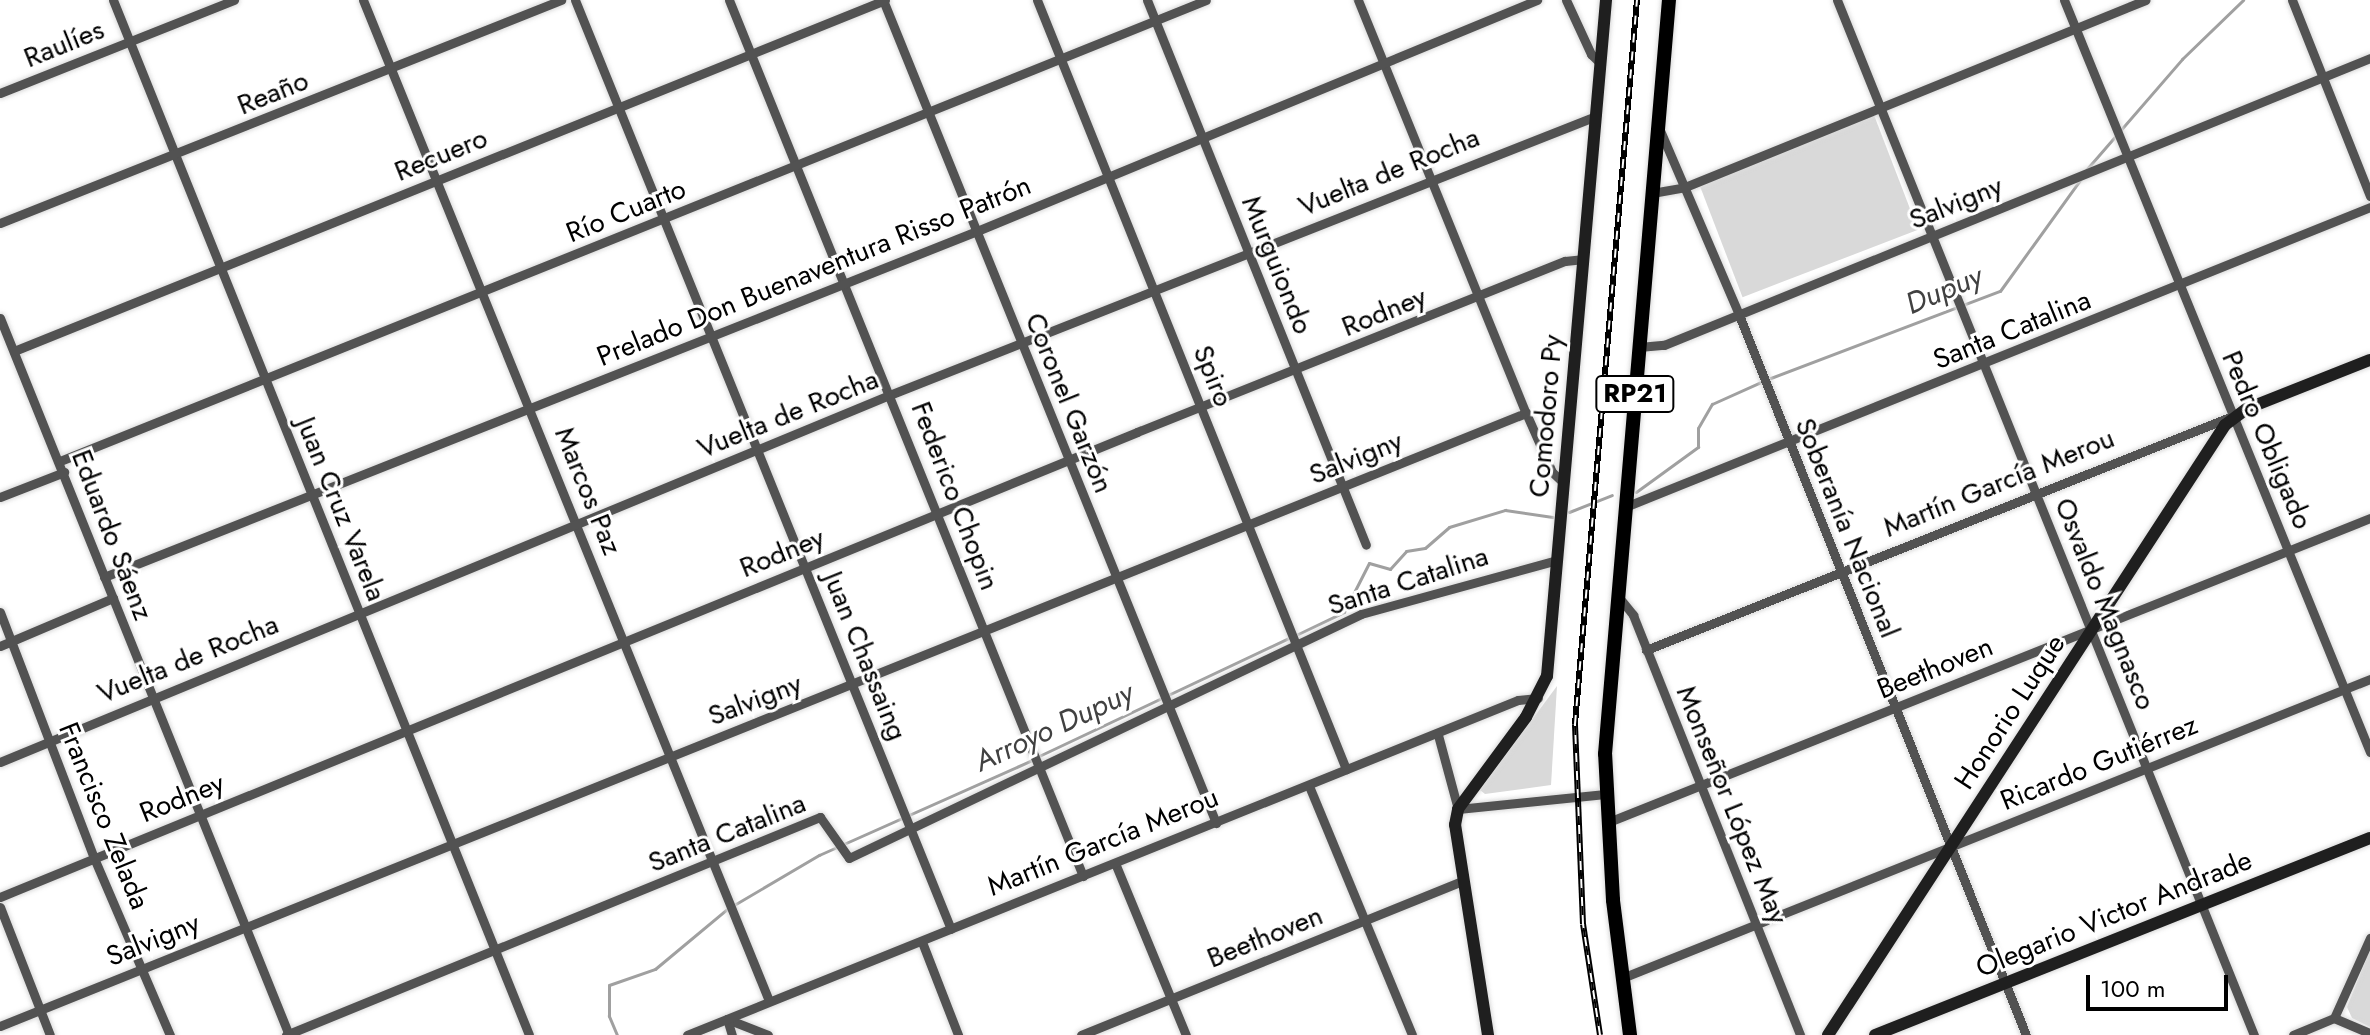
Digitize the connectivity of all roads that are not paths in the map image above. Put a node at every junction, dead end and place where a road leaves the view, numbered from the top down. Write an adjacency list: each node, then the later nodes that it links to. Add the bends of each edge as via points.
1 (113, 0): 22 (street, Juan Cruz Varela)
2 (234, 0): 22 (street, Raulíes)
3 (363, 0): 28 (street, Marcos Paz)
4 (561, 0): 28 (street, Reaño)
5 (575, 0): 31 (street, Juan Chassaing)
6 (729, 0): 23 (street, Federico Chopin)
7 (884, 0): 23 (street, Recuero); 33 (street, Coronel Garzón)
8 (1037, 0): 25 (street, Spiro)
9 (1147, 0): 20 (street, Murguiondo)
10 (1206, 0): 20 (street, Río Cuarto)
11 (1358, 0): 26 (street)
12 (1537, 0): 26 (street, Prelado Don Buenaventura Risso Patrón)
13 (1566, 0): 27 (street)
14 (1606, 0): 27 (street, Comodoro Py)
15 (1669, 0): 35 (main road, RP21)
16 (1837, 0): 32 (street)
17 (2064, 0): 21 (street)
18 (2145, 0): 21 (street)
19 (2292, 0): 29 (street)
20 (1156, 22): 25 (street, Río Cuarto); 36 (street, Murguiondo)
21 (2075, 29): 32 (street); 38 (street, Pedro Obligado)
22 (130, 41): 30 (street, Raulíes); 37 (street, Juan Cruz Varela)
23 (750, 54): 31 (street, Recuero); 39 (street, Federico Chopin)
24 (2370, 58): 29 (street)
25 (1061, 59): 33 (street, Río Cuarto); 40 (street, Spiro)
26 (1384, 61): 36 (street, Prelado Don Buenaventura Risso Patrón); 41 (street)
27 (1601, 64): 34 (street, Comodoro Py)
28 (389, 69): 37 (street, Reaño); 42 (street, Marcos Paz)
29 (2323, 77): 38 (street); 45 (street)
30 (0, 93)
31 (619, 106): 42 (street, Recuero); 47 (street, Juan Chassaing)
32 (1881, 107): 43 (street); 50 (street)
33 (928, 112): 39 (street, Río Cuarto); 49 (street, Coronel Garzón)
34 (1596, 116): 41 (street, Vuelta de Rocha); 52 (street, Comodoro Py)
35 (1659, 128): 43 (street); 44 (main road, RP21)
36 (1201, 136): 40 (street, Prelado Don Buenaventura Risso Patrón); 51 (street, Murguiondo)
37 (175, 156): 48 (street, Reaño); 53 (street, Juan Cruz Varela)
38 (2127, 156): 50 (street, Salvigny); 55 (street, Pedro Obligado)
39 (797, 164): 47 (street, Río Cuarto); 54 (street, Federico Chopin)
40 (1108, 176): 49 (street, Prelado Don Buenaventura Risso Patrón); 56 (street, Spiro)
41 (1430, 178): 51 (street, Vuelta de Rocha); 58 (street)
42 (438, 181): 53 (street, Recuero); 57 (street, Marcos Paz)
43 (1685, 187): 44 (street); 59 (street)
44 (1652, 193): 63 (main road, RP21)
45 (2370, 196)
46 (2370, 207): 55 (street, Santa Catalina)
47 (663, 220): 57 (street, Río Cuarto); 61 (street, Juan Chassaing)
48 (0, 223)
49 (977, 231): 54 (street, Prelado Don Buenaventura Risso Patrón); 62 (street, Coronel Garzón)
50 (1933, 235): 59 (street, Salvigny); 66 (street, Osvaldo Magnasco)
51 (1249, 254): 56 (street, Vuelta de Rocha); 67 (street, Murguiondo)
52 (1584, 259): 58 (street, Rodney); 79 (street, Comodoro Py)
53 (218, 267): 64 (street, Recuero); 68 (street, Juan Cruz Varela)
54 (845, 284): 61 (street, Prelado Don Buenaventura Risso Patrón); 69 (street, Federico Chopin)
55 (2178, 287): 66 (street, Santa Catalina); 73 (street, Pedro Obligado)
56 (1154, 290): 62 (street, Vuelta de Rocha); 71 (street, Spiro)
57 (484, 293): 68 (street, Río Cuarto); 70 (street, Marcos Paz)
58 (1478, 297): 67 (street, Rodney); 72 (street)
59 (1739, 315): 63 (street, Salvigny, via 1664,345); 74 (street, Soberanía Nacional)
60 (0, 318): 64 (street, Eduardo Sáenz)
61 (712, 336): 70 (street, Prelado Don Buenaventura Risso Patrón); 75 (street, Juan Chassaing)
62 (1021, 344): 69 (street, Vuelta de Rocha); 77 (street, Coronel Garzón)
63 (1639, 347): 84 (main road, RP21)
64 (14, 351): 76 (street, Eduardo Sáenz)
65 (2370, 360): 73 (street, Martín García Merou)
66 (1986, 365): 74 (street, Santa Catalina); 81 (street, Osvaldo Magnasco)
67 (1296, 371): 71 (street, Rodney); 80 (street, Murguiondo)
68 (264, 380): 76 (street, Río Cuarto); 82 (street, Juan Cruz Varela)
69 (892, 394): 75 (street, Vuelta de Rocha); 85 (street, Federico Chopin)
70 (531, 408): 82 (street, Prelado Don Buenaventura Risso Patrón); 88 (street, Marcos Paz)
71 (1202, 408): 77 (street, Rodney); 87 (street, Spiro)
72 (1526, 413): 79 (street, via 1552,472); 80 (street, Salvigny)
73 (2233, 416): 81 (street, Martín García Merou); 90 (street, Pedro Obligado); 100 (street, Honorio Luque)
74 (1789, 445): 84 (street, Santa Catalina); 93 (street, Soberanía Nacional)
75 (758, 449): 88 (street, Vuelta de Rocha); 92 (street, Juan Chassaing)
76 (60, 461): 78 (street, Eduardo Sáenz)
77 (1068, 462): 85 (street, Rodney); 95 (street, Coronel Garzón)
78 (64, 472): 83 (street); 94 (street, Eduardo Sáenz)
79 (1564, 483): 91 (street, Comodoro Py)
80 (1343, 487): 87 (street, Salvigny); 89 (street, Murguiondo)
81 (2038, 494): 93 (street, Martín García Merou); 100 (street, Osvaldo Magnasco)
82 (312, 495): 94 (street, Prelado Don Buenaventura Risso Patrón); 99 (street, Juan Cruz Varela)
83 (0, 497)
84 (1625, 507): 96 (main road, RP21)
85 (939, 513): 92 (street, Rodney); 101 (street, Federico Chopin)
86 (2370, 518): 90 (street, Beethoven)
87 (1249, 524): 95 (street, Salvigny); 104 (street, Spiro)
88 (578, 526): 99 (street, Vuelta de Rocha); 103 (street, Marcos Paz)
89 (1366, 545)
90 (2288, 550): 100 (street, Beethoven); 109 (street, Pedro Obligado)
91 (1557, 560): 104 (street, Santa Catalina, via 1368,611); 111 (street, Comodoro Py, via 1547,676)
92 (805, 568): 103 (street, Rodney); 108 (street, Juan Chassaing)
93 (1841, 572): 106 (street, Martín García Merou); 113 (street, Soberanía Nacional)
94 (104, 577): 97 (street, Eduardo Sáenz)
95 (1117, 579): 101 (street, Salvigny); 112 (street, Coronel Garzón)
96 (1617, 595): 106 (street, Monseñor López May, via 1627,604); 125 (main road, RP21)
97 (113, 598): 102 (street); 110 (street, Eduardo Sáenz)
98 (0, 612): 102 (street, Francisco Zelada)
99 (359, 612): 110 (street, Vuelta de Rocha); 114 (street, Juan Cruz Varela)
100 (2092, 628): 113 (street, Beethoven); 121 (street, Osvaldo Magnasco); 133 (street, Honorio Luque)
101 (984, 630): 108 (street, Salvigny); 120 (street, Federico Chopin)
102 (12, 641): 105 (street); 116 (street, Francisco Zelada)
103 (625, 641): 114 (street, Rodney); 118 (street, Marcos Paz)
104 (1296, 643): 112 (street, Santa Catalina); 122 (street, Spiro)
105 (0, 646)
106 (1646, 650): 123 (street, Monseñor López May)
107 (2370, 679): 109 (street, Ricardo Gutiérrez)
108 (852, 685): 118 (street, Salvigny); 130 (street, Juan Chassaing)
109 (2344, 689): 117 (street, Pedro Obligado); 121 (street, Ricardo Gutiérrez)
110 (152, 697): 116 (street, Vuelta de Rocha); 127 (street, Eduardo Sáenz)
111 (1538, 698): 115 (street, Martín García Merou, via 1518,700); 126 (street, Comodoro Py)
112 (1168, 705): 120 (street, Santa Catalina); 128 (street, Coronel Garzón)
113 (1896, 708): 123 (street, Beethoven); 133 (street, Soberanía Nacional)
114 (407, 731): 127 (street, Rodney); 132 (street, Juan Cruz Varela)
115 (1438, 735): 122 (street, Martín García Merou); 126 (street)
116 (49, 741): 119 (street, Vuelta de Rocha); 134 (street, Francisco Zelada)
117 (2370, 752)
118 (670, 757): 132 (street, Salvigny); 136 (street, Marcos Paz)
119 (0, 762)
120 (1039, 765): 130 (street, Santa Catalina); 137 (street, Federico Chopin)
121 (2146, 768): 133 (street, Ricardo Gutiérrez); 140 (street, Osvaldo Magnasco)
122 (1346, 769): 124 (street, Martín García Merou)
123 (1701, 785): 129 (street, Beethoven); 143 (street, Monseñor López May)
124 (1309, 786): 128 (street, Martín García Merou); 142 (street)
125 (1605, 794): 126 (street); 129 (main road, RP21)
126 (1458, 809): 138 (street, via 1455,825)
127 (198, 815): 134 (street, Rodney); 144 (street, Eduardo Sáenz)
128 (1216, 823): 135 (street, Martín García Merou)
129 (1606, 823): 150 (main road, RP21)
130 (911, 826): 136 (street, Santa Catalina, via 849,858 820,817); 145 (street, Juan Chassaing)
131 (2370, 838): 140 (street, Olegario Victor Andrade)
132 (452, 843): 144 (street, Salvigny); 148 (street, Juan Cruz Varela)
133 (1951, 846): 143 (street, Ricardo Gutiérrez); 151 (street, Soberanía Nacional); 173 (street, Honorio Luque)
134 (94, 858): 139 (street, Rodney); 149 (street, Francisco Zelada)
135 (1115, 863): 137 (street, Martín García Merou); 152 (street)
136 (712, 864): 148 (street, Santa Catalina); 153 (street, Marcos Paz)
137 (1083, 876): 145 (street, Martín García Merou)
138 (1464, 880): 142 (street, Beethoven); 170 (street)
139 (0, 897)
140 (2202, 904): 151 (street, Olegario Victor Andrade); 176 (street, Osvaldo Magnasco)
141 (0, 907): 154 (street)
142 (1366, 921): 152 (street, Beethoven); 169 (street)
143 (1756, 925): 150 (street, Ricardo Gutiérrez); 172 (street, Monseñor López May)
144 (245, 926): 149 (street, Salvigny); 161 (street, Eduardo Sáenz)
145 (951, 929): 147 (street, Martín García Merou)
146 (2370, 938): 155 (street)
147 (922, 942): 153 (street, Martín García Merou); 166 (street)
148 (494, 949): 161 (street, Santa Catalina); 162 (street, Juan Cruz Varela)
149 (142, 968): 154 (street, Salvigny); 160 (street, Francisco Zelada)
150 (1622, 978): 171 (main road, RP21)
151 (2005, 983): 174 (street, Olegario Victor Andrade); 175 (street, Soberanía Nacional)
152 (1171, 999): 167 (street, Beethoven); 168 (street)
153 (769, 1001): 156 (street, Martín García Merou)
154 (40, 1009): 157 (street, Salvigny); 159 (street)
155 (2334, 1018): 158 (street); 177 (street)
156 (727, 1019): 163 (street, Martín García Merou); 164 (street); 165 (street)
157 (0, 1026)
158 (2370, 1033)
159 (50, 1035)
160 (170, 1035)
161 (287, 1035)
162 (529, 1035)
163 (687, 1035)
164 (732, 1035)
165 (768, 1035)
166 (958, 1035)
167 (1081, 1035)
168 (1186, 1035)
169 (1412, 1035)
170 (1488, 1035)
171 (1630, 1035)
172 (1800, 1035)
173 (1828, 1035)
174 (1875, 1035)
175 (2026, 1035)
176 (2254, 1035)
177 (2293, 1035)

